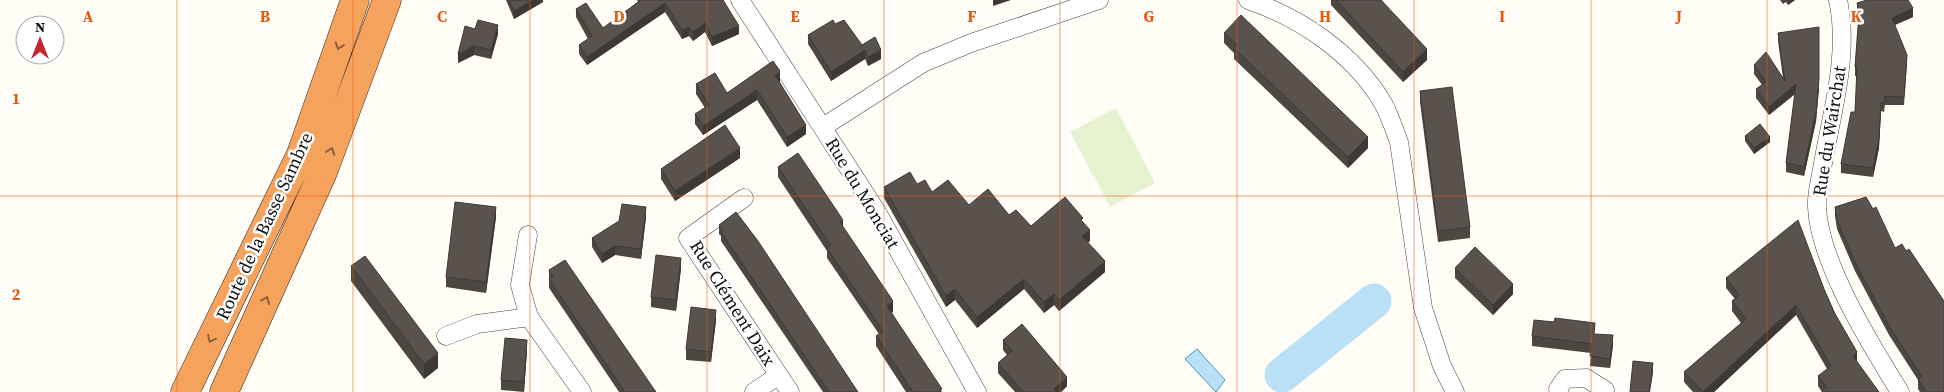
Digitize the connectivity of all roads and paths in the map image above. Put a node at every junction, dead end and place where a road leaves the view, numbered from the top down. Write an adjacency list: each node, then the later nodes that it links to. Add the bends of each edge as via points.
1 (355, 0): 13 (highway, Route de la Basse Sambre, one-way to 13, via 301,154)
2 (387, 0): 14 (highway, Route de la Basse Sambre, one-way to 2, via 323,172)
3 (740, 0): 7 (street, Rue du Monciat)
4 (1098, 0): 7 (street, via 971,43 923,63)
5 (1248, 0): 19 (street, via 1271,8 1317,35 1346,58 1382,102 1392,120 1399,142 1423,308 1442,366)
6 (1838, 0): 22 (street, Rue du Wairchat, via 1841,66 1817,206 1825,250 1856,318)
7 (823, 127): 18 (street, Rue du Monciat, via 876,212)
8 (744, 198): 12 (street, Rue Clément Daix, via 688,238)
9 (528, 235): 10 (street, via 520,285)
10 (529, 317): 11 (street, via 477,324); 15 (street)
11 (446, 336)
12 (779, 375): 16 (street, Rue Clément Daix); 17 (street, Rue Clément Daix)
13 (184, 392)
14 (224, 392)
15 (582, 392)
16 (754, 392)
17 (790, 392)
18 (977, 392)
19 (1456, 392)
20 (1559, 392): 21 (street, via 1565,379 1586,378)
21 (1605, 392)
22 (1900, 392)

